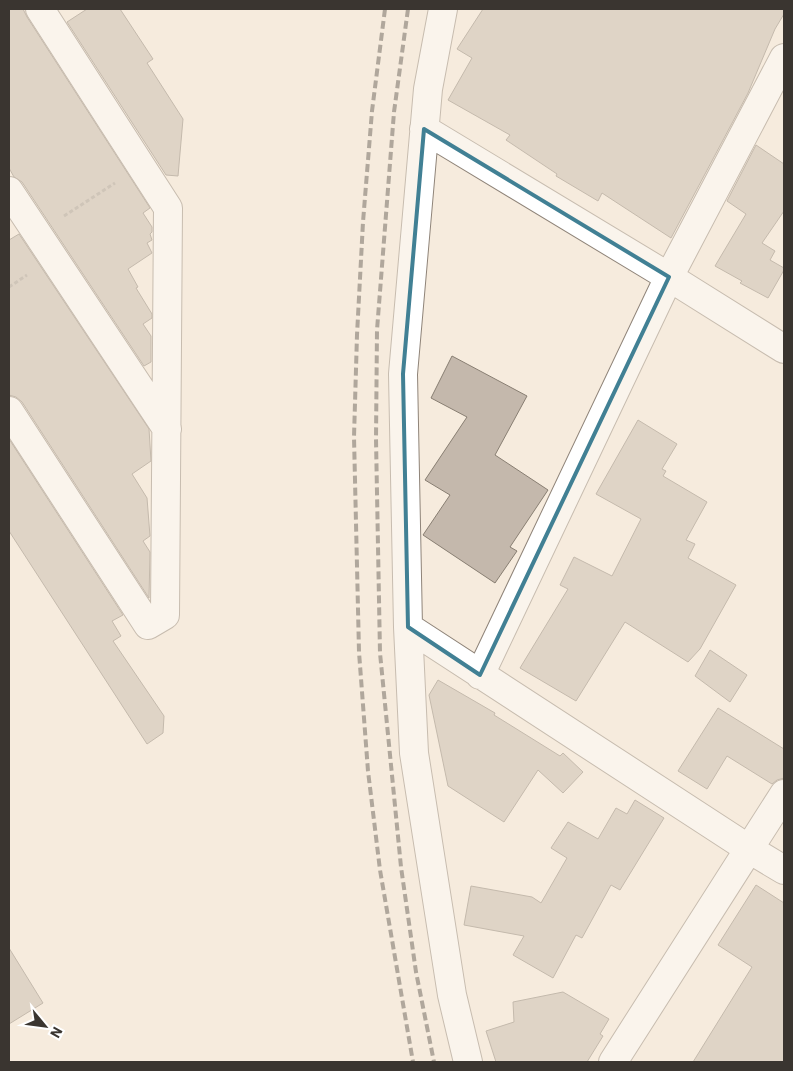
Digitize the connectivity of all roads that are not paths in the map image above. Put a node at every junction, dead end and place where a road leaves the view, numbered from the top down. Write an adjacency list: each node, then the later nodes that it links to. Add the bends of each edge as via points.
1 (40, 9): 9 (street, via 168,208)
2 (443, 9): 4 (street)
3 (784, 58): 6 (street)
4 (424, 129): 6 (street); 10 (street, via 403,374)
5 (9, 191): 9 (street)
6 (669, 277): 7 (street); 11 (street)
7 (784, 349)
8 (9, 411): 9 (street, via 148,625 165,614)
9 (167, 429)
10 (408, 628): 11 (street); 15 (street, via 414,753 452,995)
11 (480, 676): 13 (street)
12 (784, 794): 13 (street)
13 (749, 849): 14 (street); 16 (street)
14 (784, 870)
15 (468, 1062)
16 (613, 1062)

